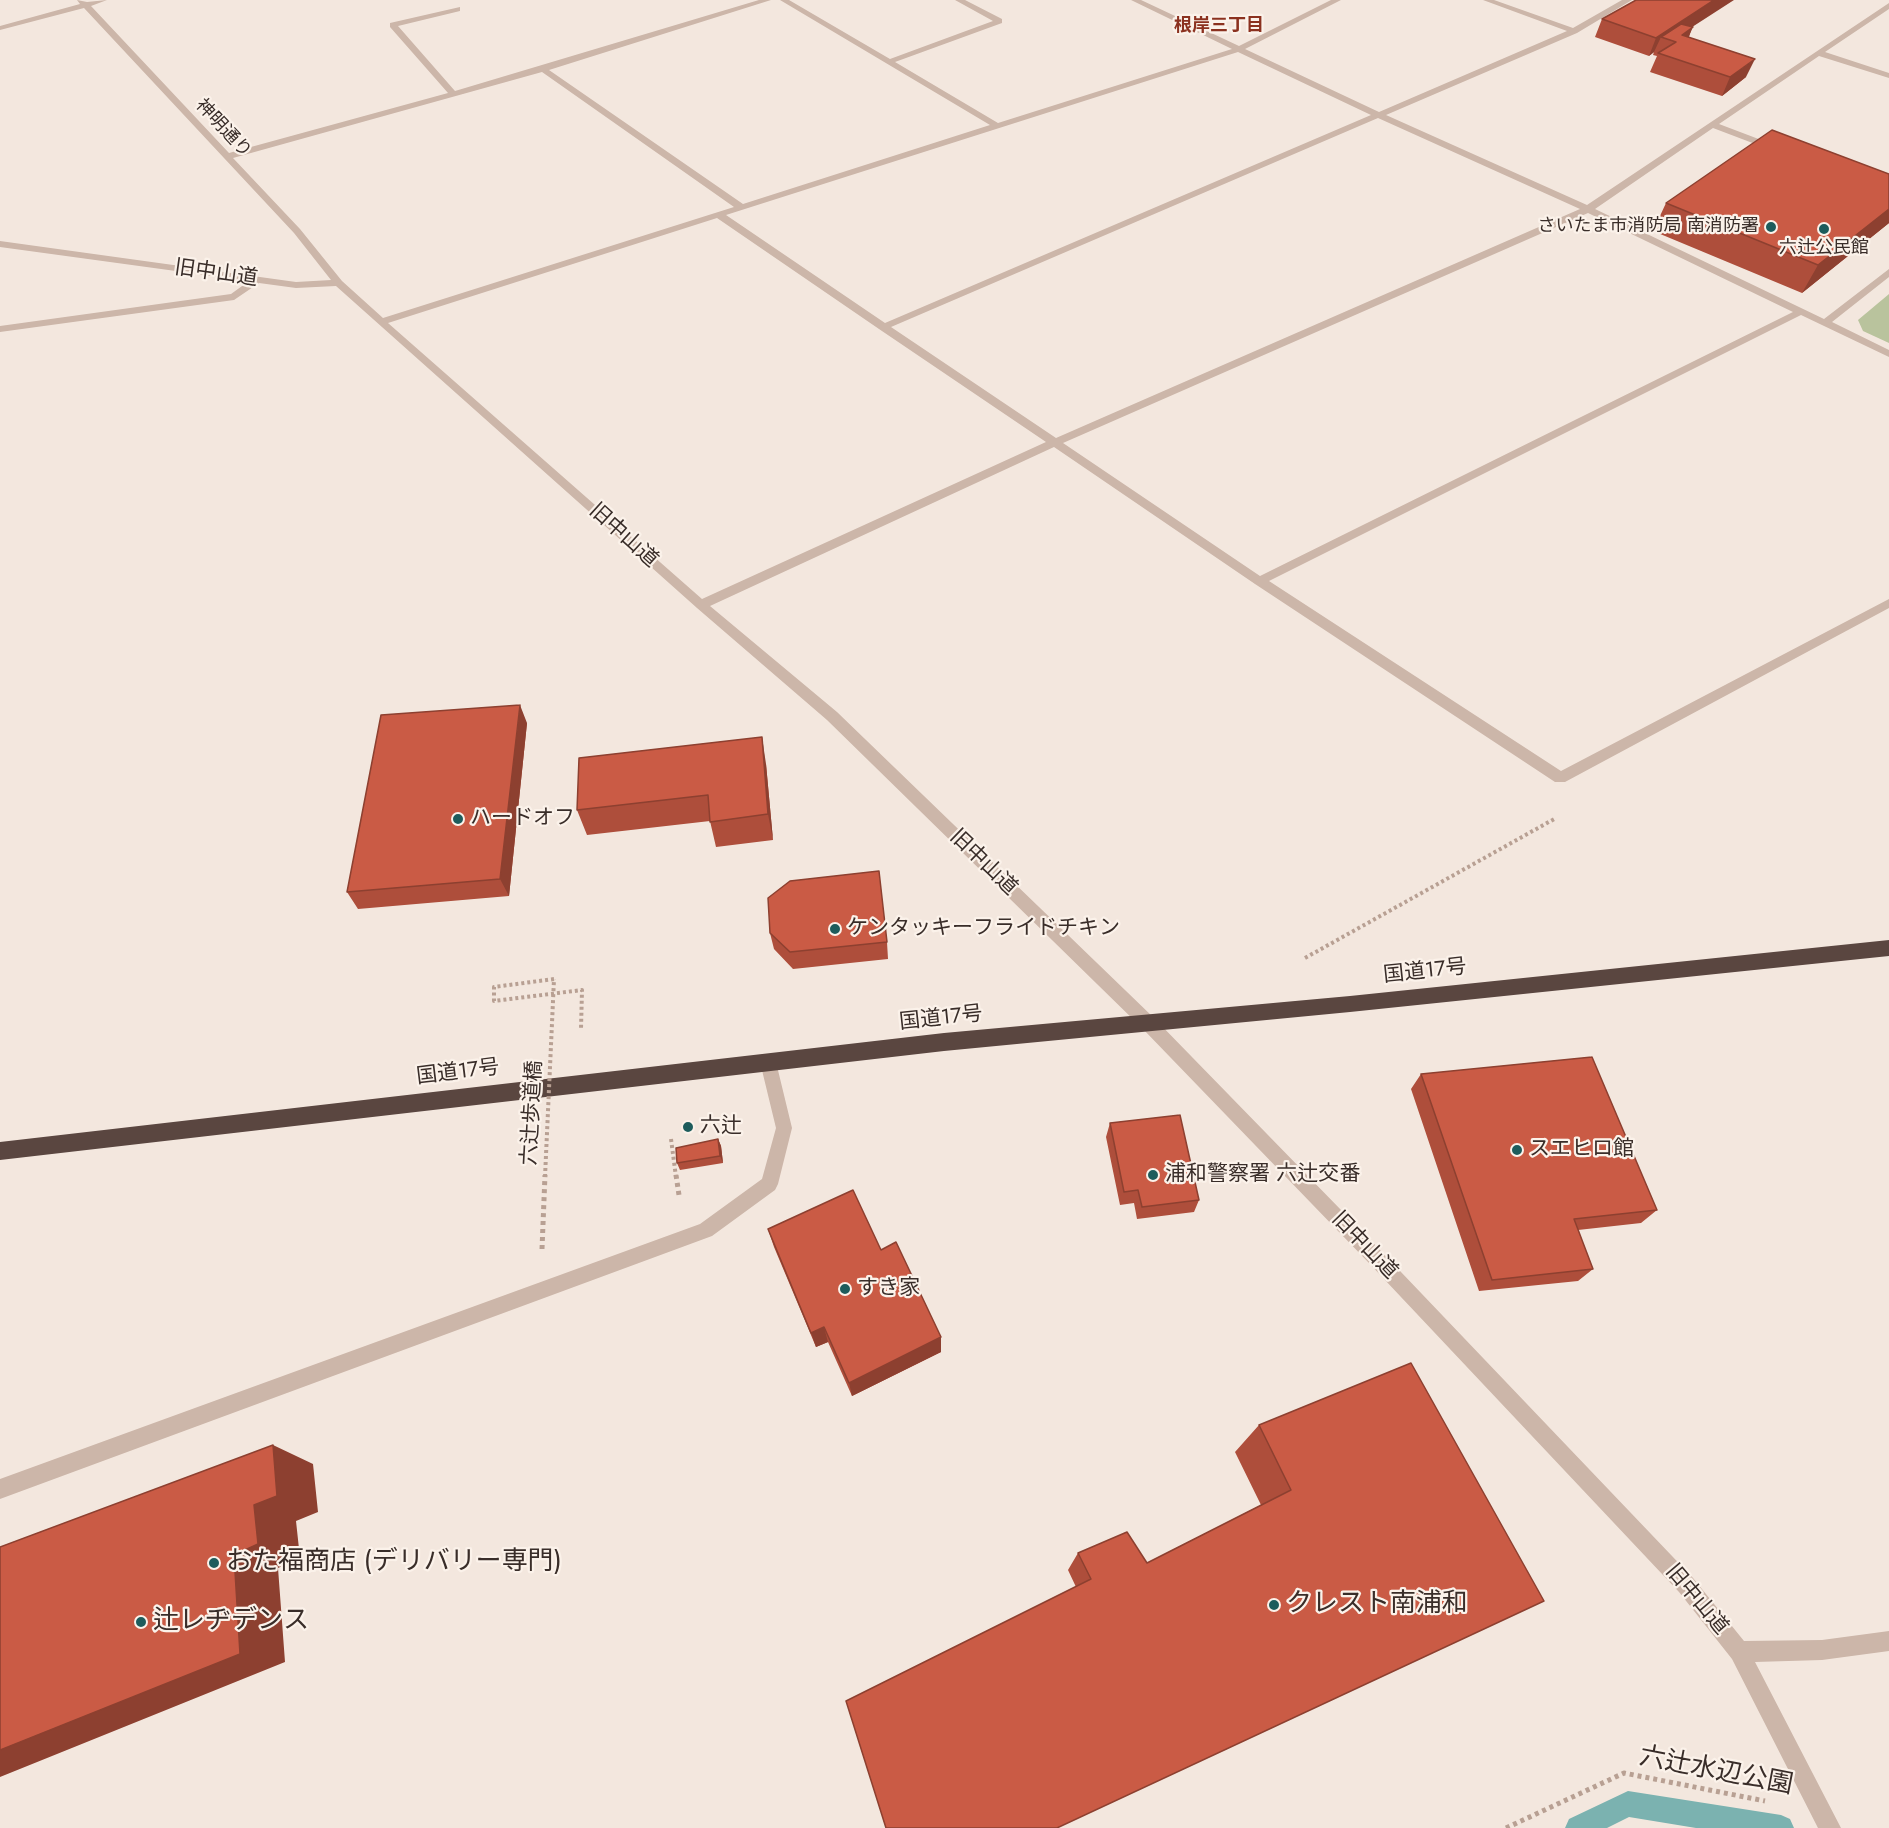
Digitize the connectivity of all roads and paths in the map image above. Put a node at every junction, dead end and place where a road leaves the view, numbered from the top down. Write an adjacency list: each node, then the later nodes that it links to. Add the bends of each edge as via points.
1 (103, 0): 10 (street)
2 (444, 0): 19 (street, via 457,9 393,25)
3 (767, 0): 17 (street)
4 (784, 0): 16 (street)
5 (959, 0): 16 (street, via 999,21)
6 (1135, 0): 14 (street)
7 (1337, 0): 14 (street)
8 (1487, 0): 13 (street)
9 (1628, 0): 13 (street)
10 (83, 2): 12 (street); 24 (street, 神明通り)
11 (1889, 5): 15 (street)
12 (0, 28)
13 (1574, 31): 20 (street)
14 (1239, 49): 20 (street); 22 (street)
15 (1819, 52): 18 (street); 21 (street)
16 (889, 62): 22 (street)
17 (543, 69): 19 (street); 25 (street)
18 (1889, 76)
19 (453, 94): 24 (street)
20 (1379, 115): 26 (street); 35 (street)
21 (1712, 125): 23 (street); 26 (street)
22 (999, 127): 25 (street)
23 (1778, 150)
24 (226, 157): 31 (street, 神明通り, via 297,231)
25 (742, 208): 27 (street)
26 (1588, 209): 32 (street); 38 (street)
27 (719, 216): 33 (street); 35 (street)
28 (0, 244): 30 (street, 旧中山道)
29 (1889, 272): 34 (street)
30 (257, 280): 31 (street, 旧中山道, via 296,285); 36 (street, via 234,297)
31 (338, 283): 33 (street, 旧中山道)
32 (1802, 311): 34 (street); 39 (street)
33 (382, 321): 41 (street, 旧中山道)
34 (1826, 322): 37 (street)
35 (883, 327): 38 (street)
36 (0, 329)
37 (1889, 354)
38 (1054, 443): 39 (street); 41 (street)
39 (1259, 581): 40 (street, via 1560,778)
40 (1889, 603)
41 (701, 605): 45 (street, 旧中山道, via 832,716)
42 (1558, 816): 44 (path)
43 (1889, 948): 45 (highway, 国道17号)
44 (1305, 958)
45 (1148, 1023): 47 (highway, 国道17号); 54 (street, 旧中山道, via 1686,1585)
46 (581, 1029): 51 (path, 六辻歩道橋, bridge, via 582,990 549,994 494,1001 494,987 554,979)
47 (768, 1062): 49 (highway, 国道17号); 50 (street, via 784,1128 769,1184 706,1230)
48 (671, 1139): 50 (path, via 679,1196)
49 (0, 1151)
50 (691, 1236): 52 (street)
51 (542, 1249)
52 (0, 1489)
53 (1889, 1641): 54 (street, 旧中山道, via 1822,1650)
54 (1739, 1652): 55 (street)
55 (1826, 1820): 56 (path, 六辻水辺公園, via 1624,1773)
56 (1506, 1828)

